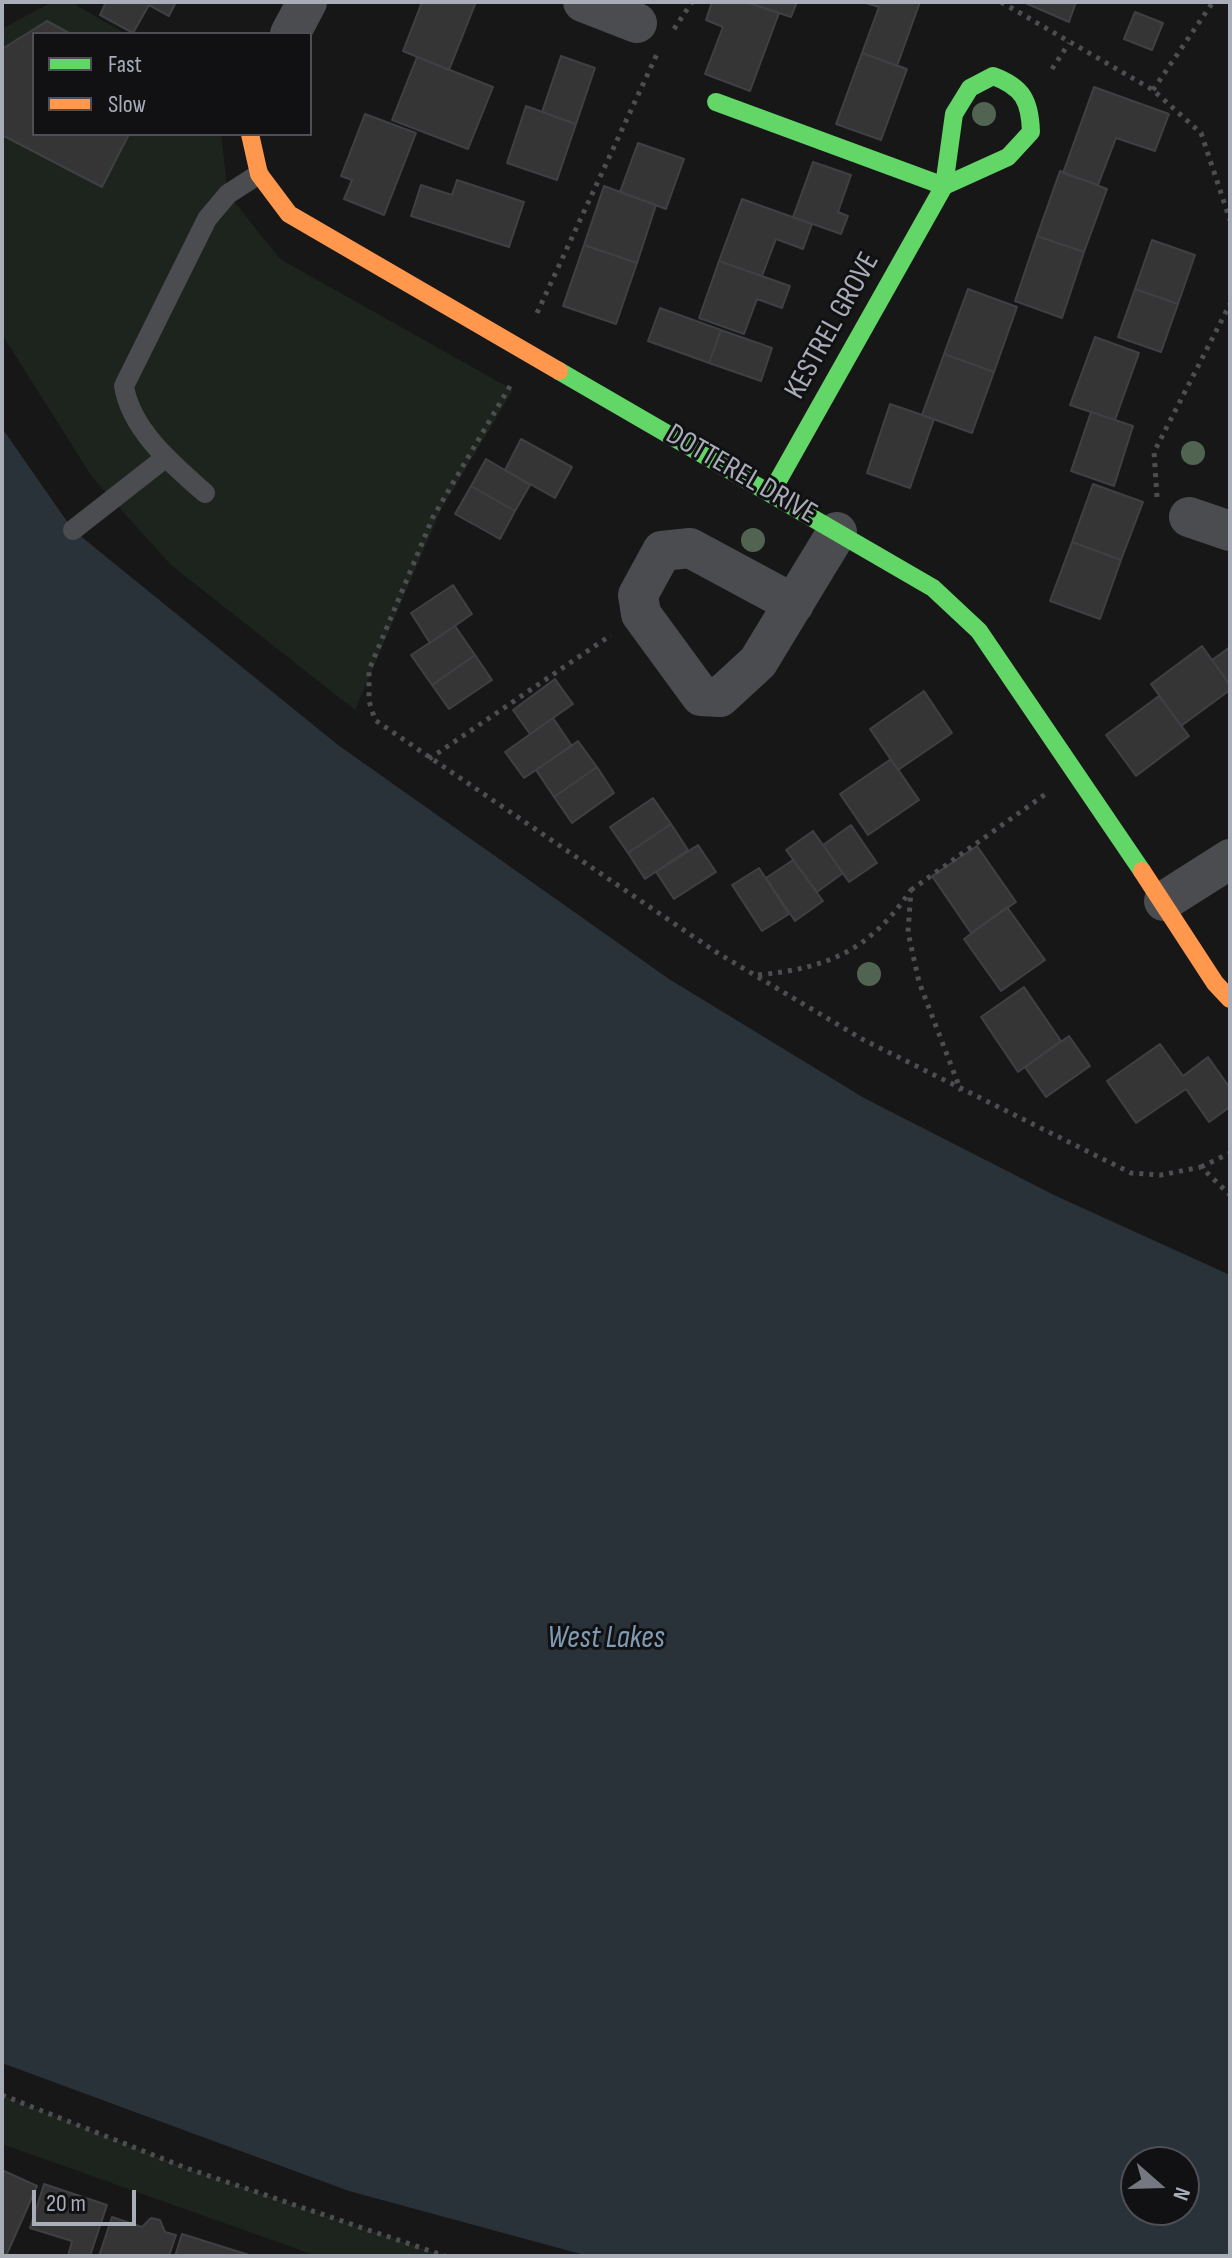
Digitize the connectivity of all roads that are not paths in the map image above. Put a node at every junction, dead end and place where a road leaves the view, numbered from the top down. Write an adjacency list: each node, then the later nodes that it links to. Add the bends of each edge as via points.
1 (307, 2): 4 (street)
2 (583, 2): 3 (street)
3 (637, 23)
4 (291, 32)
5 (716, 102): 8 (street)
6 (250, 136): 7 (street, DOTTEREL DRIVE)
7 (259, 174): 9 (lane, via 228,194 207,219 124,386 126,403); 11 (street, DOTTEREL DRIVE, via 289,214)
8 (944, 186): 8 (street, KESTREL GROVE, via 954,114 970,88 993,76 1016,84 1031,101 1031,132 1008,157); 11 (street, KESTREL GROVE)
9 (165, 458): 10 (lane); 13 (lane)
10 (205, 493)
11 (771, 493): 15 (street, DOTTEREL DRIVE)
12 (1173, 509): 14 (street)
13 (73, 530)
14 (1230, 531)
15 (837, 532): 16 (street); 18 (street, DOTTEREL DRIVE, via 933,588 979,631)
16 (794, 604): 16 (street, via 758,662 720,697 701,696 641,614 638,595 662,551 690,548)
17 (1230, 859): 18 (street)
18 (1164, 901): 19 (street, DOTTEREL DRIVE)
19 (1230, 999)

